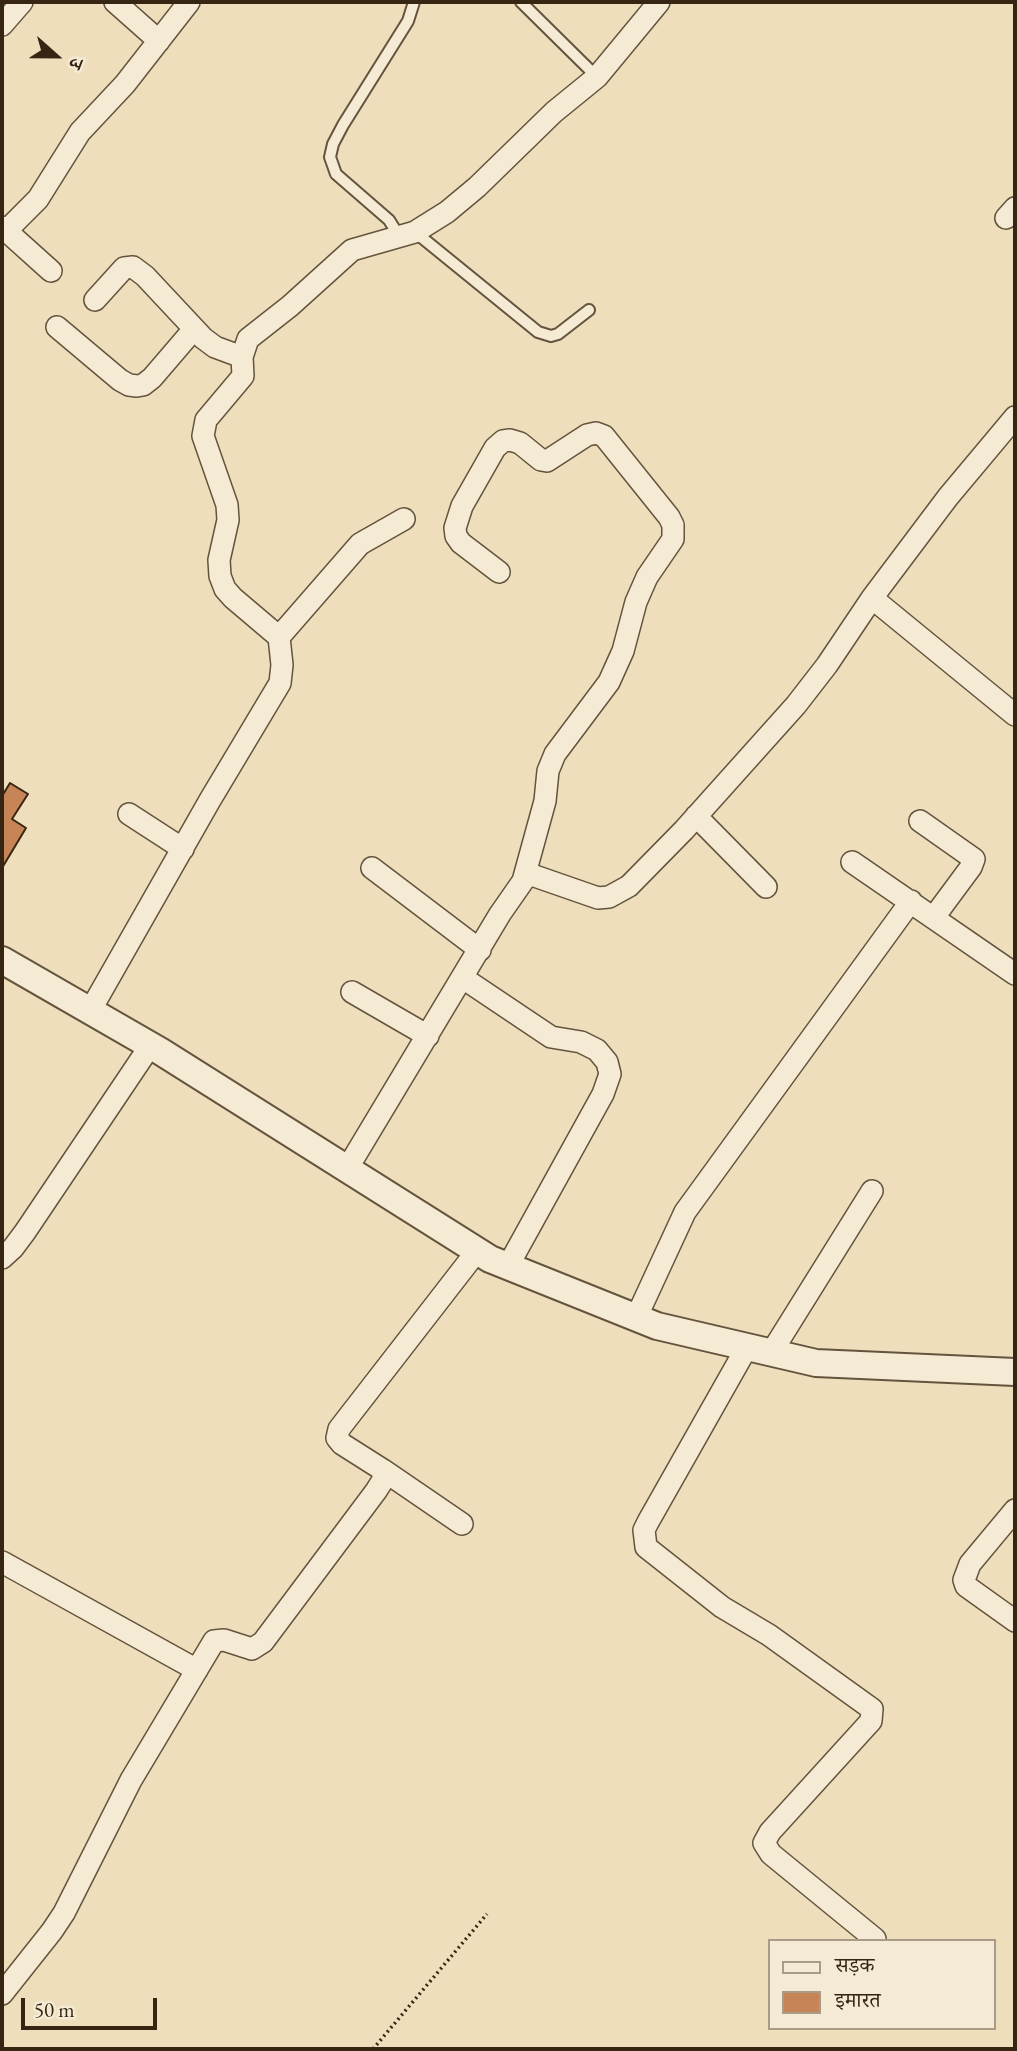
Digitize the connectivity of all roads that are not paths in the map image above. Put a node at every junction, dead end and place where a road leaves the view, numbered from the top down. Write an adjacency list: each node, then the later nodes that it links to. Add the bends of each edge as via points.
1 (22, 2): 7 (street)
2 (115, 2): 8 (street)
3 (189, 2): 8 (street)
4 (414, 2): 11 (lane, via 408,21 343,125 330,158 336,174)
5 (522, 2): 9 (lane)
6 (659, 2): 9 (street)
7 (2, 24)
8 (159, 41): 10 (street, via 80,132 38,199)
9 (597, 77): 11 (street, via 447,212)
10 (4, 229): 12 (street)
11 (407, 234): 14 (lane, via 538,331 558,334); 17 (street, via 352,250 248,339)
12 (51, 271)
13 (95, 300): 16 (street, via 124,268 133,267)
14 (589, 310)
15 (57, 327): 16 (street, via 120,380 137,386 152,378)
16 (194, 329): 17 (street, via 208,343)
17 (242, 356): 22 (street, via 243,376 203,429 227,505 220,576 233,598)
18 (1015, 417): 21 (street)
19 (404, 519): 22 (street, via 360,544)
20 (499, 572): 30 (street, via 461,543 455,528 462,506 503,441 520,443 547,461 587,435 604,436 673,525 673,539 647,577 609,682 555,754)
21 (872, 598): 23 (street); 25 (street, via 796,705)
22 (279, 637): 27 (street, via 280,682)
23 (1013, 709)
24 (129, 814): 27 (street)
25 (696, 816): 30 (street, via 629,886 610,897 590,896); 31 (street)
26 (920, 821): 33 (street, via 974,859)
27 (183, 849): 39 (street)
28 (852, 862): 32 (street)
29 (372, 868): 34 (street)
30 (526, 873): 34 (street)
31 (766, 887)
32 (911, 901): 33 (street); 47 (street, via 685,1212)
33 (934, 917): 36 (street)
34 (480, 950): 37 (street)
35 (2, 960): 39 (street)
36 (1015, 974)
37 (463, 978): 40 (street); 46 (street, via 551,1037 597,1050 610,1074)
38 (352, 992): 40 (street)
39 (90, 1011): 41 (street)
40 (428, 1036): 42 (street)
41 (150, 1046): 42 (street); 45 (street, via 25,1233)
42 (347, 1169): 44 (street)
43 (872, 1191): 48 (street)
44 (477, 1251): 46 (street); 50 (street, via 339,1429 337,1437 342,1444)
45 (2, 1258)
46 (509, 1266): 47 (street)
47 (636, 1318): 48 (street)
48 (759, 1350): 49 (street, via 816,1363); 56 (street, via 648,1521 646,1547 722,1607 872,1709 871,1721 764,1843 771,1854)
49 (1015, 1372)
50 (383, 1470): 52 (street); 55 (street, via 383,1480 263,1642 252,1649 214,1641)
51 (1015, 1510): 54 (street, via 970,1564 964,1580)
52 (462, 1524)
53 (2, 1562): 55 (street)
54 (1015, 1620)
55 (197, 1670): 57 (street, via 131,1780 64,1913)
56 (875, 1939)
57 (2, 1993)

